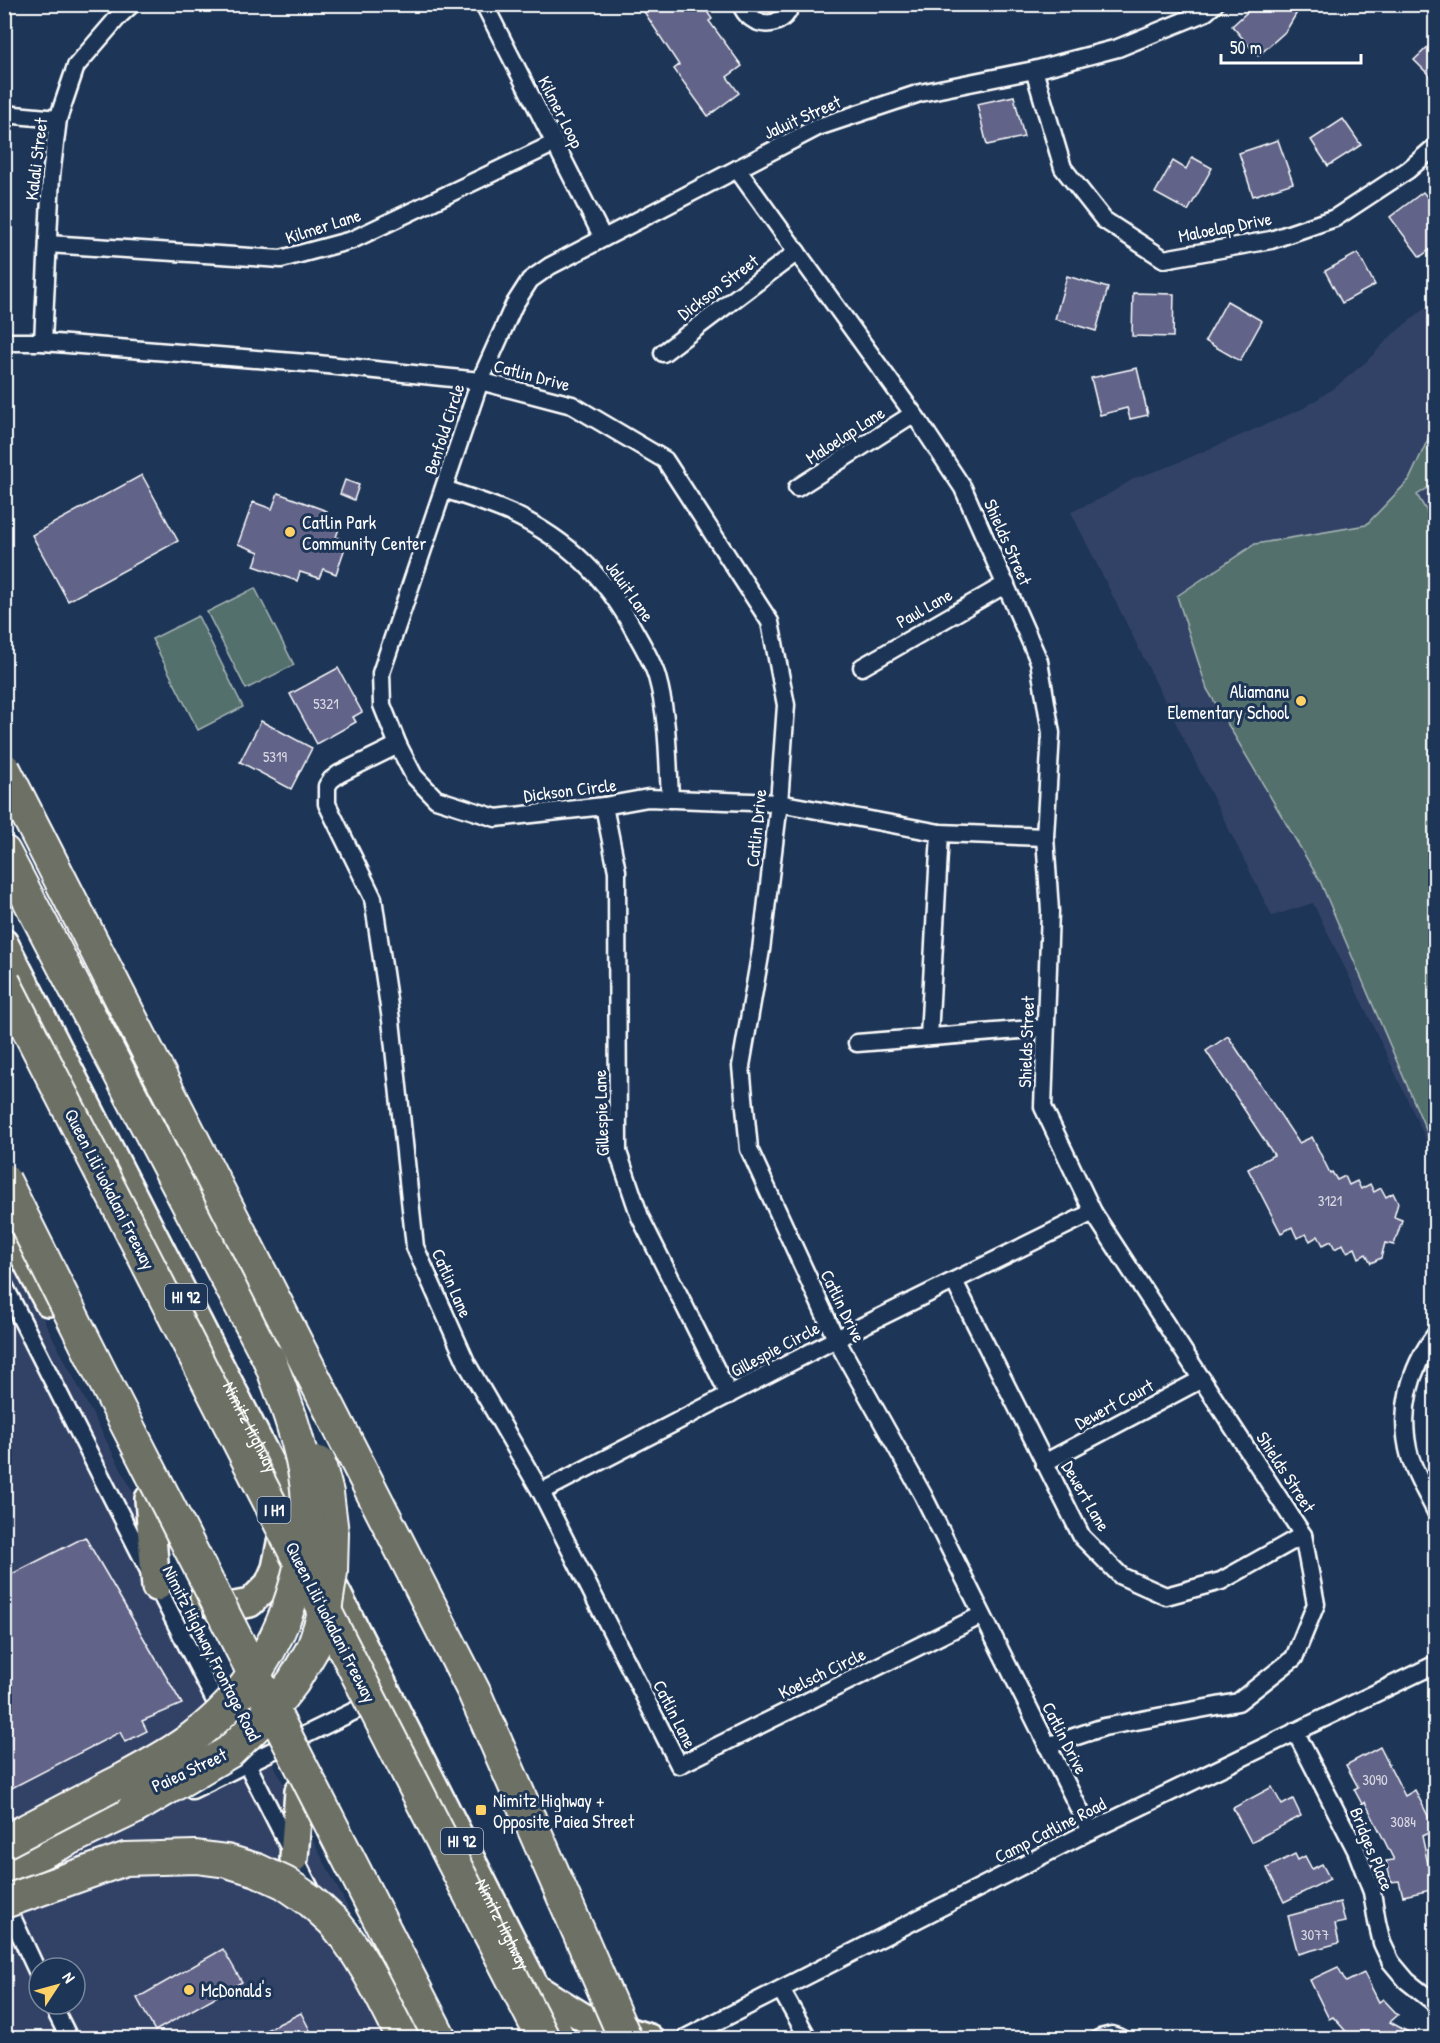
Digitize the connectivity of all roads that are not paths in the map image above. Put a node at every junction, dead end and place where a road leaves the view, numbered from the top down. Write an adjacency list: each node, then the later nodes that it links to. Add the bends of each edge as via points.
1 (132, 4): 8 (street, Kalali Street, via 76,66)
2 (484, 4): 9 (street, Kilmer Loop)
3 (741, 4): 4 (street, via 747,16 765,25 784,18)
4 (791, 4)
5 (1215, 4): 6 (street, Jaluit Street, via 1206,12 1118,48)
6 (1034, 70): 10 (street, Maloelap Drive, via 1063,168 1104,220 1164,259 1271,240 1335,218 1408,170); 11 (street, Jaluit Street, via 920,93 818,127)
7 (4, 114): 8 (street)
8 (58, 119): 13 (street, Kalali Street)
9 (555, 143): 12 (street, Kilmer Loop); 13 (street, Kilmer Lane, via 352,240 281,260)
10 (1436, 146)
11 (737, 169): 12 (street, Jaluit Street); 14 (street, Shields Street)
12 (603, 238): 18 (street, Jaluit Street, via 530,280 514,305)
13 (48, 244): 16 (street, Kalali Street)
14 (796, 252): 17 (street, Dickson Street); 19 (street, Shields Street)
15 (4, 342): 16 (street, Catlin Drive)
16 (43, 342): 18 (street, Catlin Drive)
17 (663, 353)
18 (480, 381): 21 (street, Benfold Circle); 27 (street, Catlin Drive, via 572,405 665,460 770,622 786,705)
19 (913, 414): 20 (street, Maloelap Lane); 22 (street, Shields Street, via 963,488)
20 (797, 488)
21 (444, 489): 24 (street, Dickson Circle, via 381,673 382,705); 26 (street, Jaluit Lane, via 511,513 548,534 574,552 624,612 657,677 666,727)
22 (1006, 584): 23 (street, Paul Lane); 30 (street, Shields Street, via 1040,661 1051,733)
23 (862, 667)
24 (398, 745): 28 (street, Dickson Circle, via 414,776 436,799 496,818); 49 (street, Catlin Lane, via 331,780 327,804 373,898 391,1020 415,1247 467,1364)
25 (4, 769): 82 (highway, bridge, via 474,1692)
26 (670, 799): 27 (street, Dickson Circle); 28 (street, Dickson Circle, via 648,798)
27 (779, 804): 29 (street, Dickson Circle); 43 (street, Catlin Drive, via 761,950 741,1066 749,1149)
28 (604, 807): 46 (street, Gillespie Lane, via 617,871 618,1152 640,1217)
29 (940, 833): 30 (street, Dickson Circle); 35 (street)
30 (1045, 837): 34 (street, Shields Street, via 1050,912)
31 (4, 852): 44 (highway)
32 (4, 943): 48 (main road, Nimitz Highway / HI 92)
33 (4, 982): 80 (highway, Queen Liliʻuokalani Freeway / I H1, bridge)
34 (1045, 1028): 35 (street); 38 (street, Shields Street, via 1043,1107)
35 (929, 1037): 36 (street)
36 (857, 1042)
37 (4, 1180): 79 (highway, bridge)
38 (1093, 1212): 40 (street, Gillespie Circle); 45 (street, Shields Street)
39 (4, 1217): 50 (main road)
40 (954, 1281): 43 (street, Gillespie Circle); 47 (street, Dewert Lane)
41 (4, 1285): 54 (street, Nimitz Highway Frontage Road)
42 (1436, 1334): 51 (street, via 1415,1367 1405,1412 1410,1457)
43 (836, 1339): 46 (street, Gillespie Circle); 55 (street, Catlin Drive, via 923,1495)
44 (269, 1359): 65 (highway, bridge, via 297,1442 307,1490 306,1536 287,1614 262,1665 229,1707 191,1739); 67 (highway, bridge, via 317,1455 327,1493 332,1572 313,1648 266,1716 228,1752 134,1808)
45 (1202, 1379): 47 (street, Dewert Court); 52 (street, Shields Street)
46 (729, 1395): 49 (street, Gillespie Circle)
47 (1044, 1463): 52 (street, Dewert Lane, via 1082,1537 1121,1576 1166,1596 1221,1581)
48 (284, 1490): 53 (main road, via 276,1568 269,1584 250,1603 224,1608 212,1604); 57 (main road, Nimitz Highway / HI 92)
49 (542, 1492): 62 (street, Catlin Lane)
50 (148, 1499): 53 (main road); 54 (main road)
51 (1436, 1512)
52 (1303, 1535): 59 (street, Shields Street, via 1316,1604 1294,1658 1238,1702 1104,1727)
53 (188, 1577): 60 (main road)
54 (156, 1587): 61 (street, Nimitz Highway Frontage Road)
55 (982, 1615): 59 (street, Catlin Drive); 62 (street, Koelsch Circle)
56 (1436, 1664): 58 (street, Camp Catline Road)
57 (388, 1695): 60 (street, Paiea Street); 71 (main road, Nimitz Highway / HI 92)
58 (1295, 1731): 64 (street, Camp Catline Road); 73 (street, Bridges Place, via 1356,1850 1391,1962 1407,1982)
59 (1047, 1746): 64 (street, Catlin Drive)
60 (276, 1750): 61 (street, Paiea Street); 63 (main road)
61 (246, 1765): 66 (street, Nimitz Highway Frontage Road); 68 (street, Paiea Street)
62 (679, 1765)
63 (299, 1791): 66 (main road); 78 (main road)
64 (1090, 1831): 72 (street, Camp Catline Road)
65 (4, 1842)
66 (294, 1858): 76 (street, Nimitz Highway Frontage Road)
67 (4, 1870)
68 (4, 1876)
69 (4, 1901): 70 (street); 77 (highway, bridge, via 125,1860 196,1857 257,1870 285,1883 334,1922 370,1972)
70 (30, 1956)
71 (536, 1988): 81 (main road, Nimitz Highway / HI 92); 83 (main road, via 583,2017)
72 (781, 1990): 84 (street, Camp Catline Road); 85 (street)
73 (1436, 2004)
74 (58, 2016): 75 (street)
75 (69, 2038)
76 (387, 2038)
77 (403, 2038)
78 (430, 2038)
79 (440, 2038)
80 (543, 2038)
81 (561, 2038)
82 (626, 2038)
83 (649, 2038)
84 (685, 2038)
85 (808, 2038)
86 (1100, 2038): 87 (street)
87 (1121, 2038)

